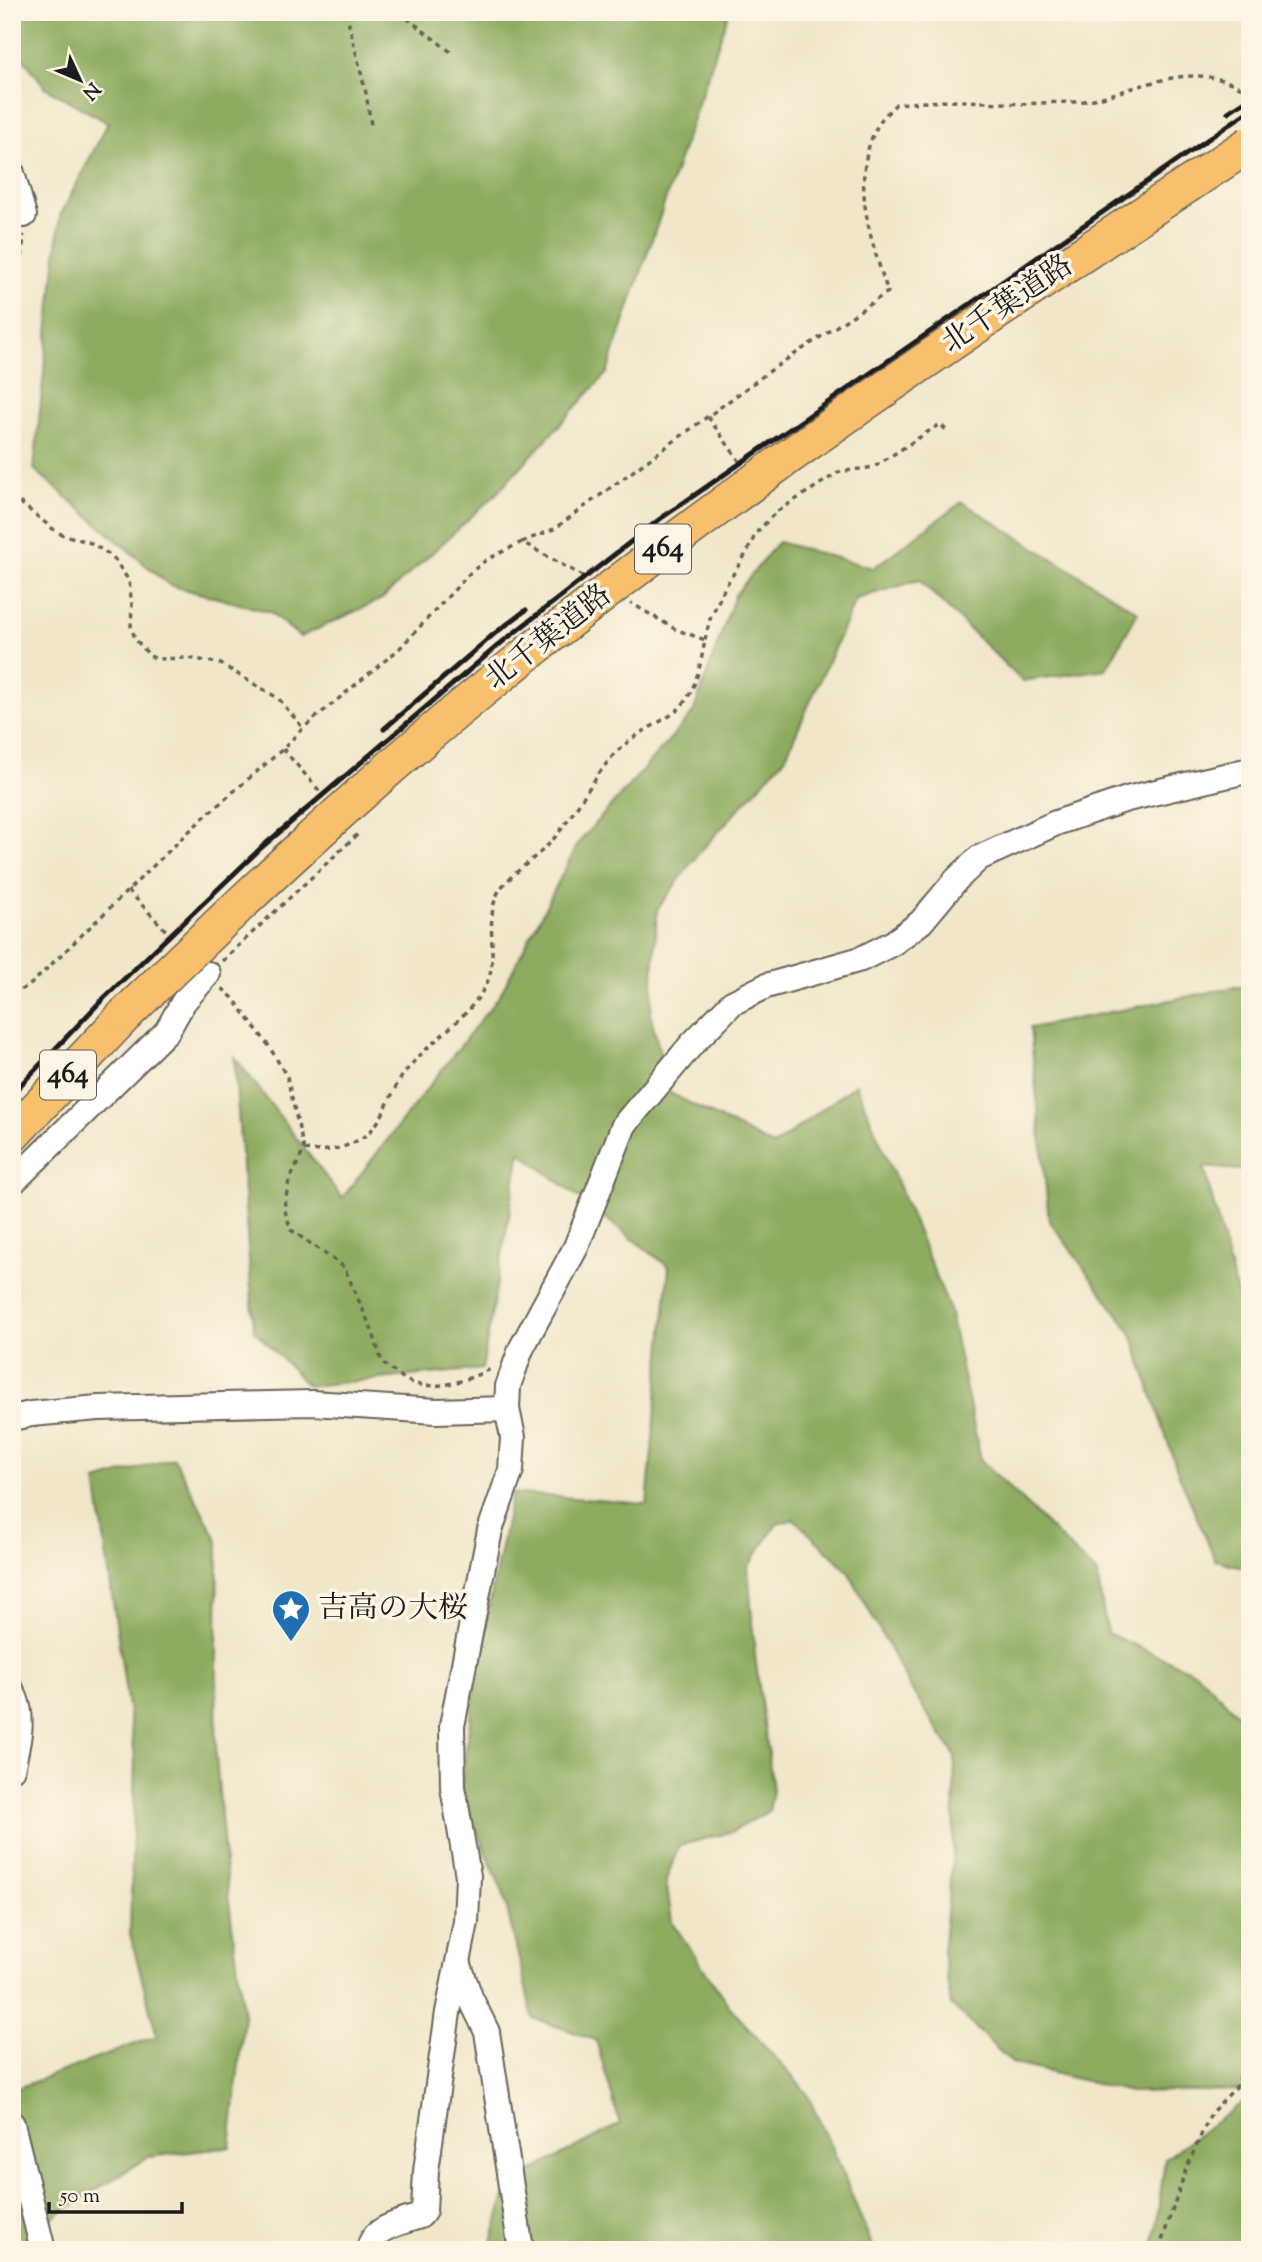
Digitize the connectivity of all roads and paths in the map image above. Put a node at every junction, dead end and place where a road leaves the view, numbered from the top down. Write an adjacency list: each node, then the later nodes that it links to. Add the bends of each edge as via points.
1 (346, 12): 5 (path)
2 (399, 12): 3 (path)
3 (451, 52)
4 (1250, 93): 12 (path, via 1217,78 1195,77 1157,79 1084,100 896,104 879,122 867,148 863,188 869,235 888,292 774,368 554,529)
5 (371, 125)
6 (1250, 144): 22 (highway, 北千葉道路 / 464, bridge, via 829,427 564,625 451,716 233,910)
7 (12, 173): 8 (street)
8 (24, 215): 9 (path)
9 (12, 366)
10 (948, 432): 15 (path, via 940,424 874,467 839,472 776,512 757,533 725,587)
11 (12, 496): 16 (path, via 58,533 91,543 113,557 128,581 135,639 150,656 219,663 278,698)
12 (522, 542): 13 (path); 16 (path, via 470,573 399,649)
13 (593, 582)
14 (628, 602): 15 (path)
15 (705, 640): 23 (path, via 700,671 687,698 613,756 550,843 499,890 491,920 487,983 462,1017 401,1078 377,1124 362,1139 323,1152)
16 (303, 728): 18 (path)
17 (1250, 770): 25 (street, via 1126,799 1018,840 979,858 921,922 893,943 860,959 766,986 732,1003 624,1125 576,1247)
18 (128, 890): 19 (path); 21 (path, via 31,984)
19 (172, 937)
20 (208, 974): 23 (path, via 233,998 287,1077); 24 (street, via 184,1000 167,1031)
21 (12, 995)
22 (12, 1135)
23 (304, 1150): 25 (path, via 289,1181 284,1208 291,1230 344,1267 382,1363 414,1384 454,1384 500,1364)
24 (12, 1183)
25 (521, 1349): 26 (street, via 508,1386)
26 (507, 1409): 27 (street, via 436,1411 300,1404 98,1408); 30 (street, via 513,1437 511,1470 490,1530 452,1726 453,1787 468,1876)
27 (12, 1418)
28 (12, 1691): 29 (street, via 19,1704 20,1731)
29 (12, 1769)
30 (458, 1965): 34 (street, via 424,2211 379,2231); 35 (street, via 487,2032)
31 (1250, 2052): 36 (path, via 1236,2087 1212,2113 1186,2169)
32 (12, 2123): 33 (street)
33 (43, 2250)
34 (369, 2250)
35 (521, 2250)
36 (1158, 2250)

